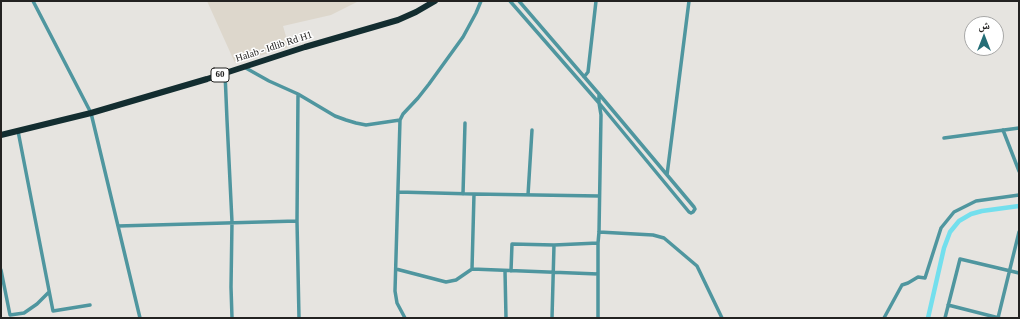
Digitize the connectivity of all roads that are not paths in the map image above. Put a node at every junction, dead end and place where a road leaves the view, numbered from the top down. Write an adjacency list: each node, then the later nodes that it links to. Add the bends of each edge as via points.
1 (33, 1): 14 (street)
2 (435, 1): 8 (highway, Halab - Idlib Rd H1 / 60, via 398,20)
3 (481, 1): 15 (street, via 462,37)
4 (510, 1): 13 (street)
5 (519, 1): 10 (street)
6 (596, 1): 10 (street, via 588,72)
7 (689, 1): 24 (street)
8 (244, 67): 9 (highway, Halab - Idlib Rd H1 / 60); 11 (street)
9 (225, 73): 14 (highway, Halab - Idlib Rd H1 / 60); 32 (street)
10 (584, 77): 12 (street)
11 (298, 94): 15 (street, via 335,116 356,123 366,125); 31 (street)
12 (599, 94): 13 (street); 24 (street)
13 (599, 103): 24 (street, via 689,212 694,212 694,207); 30 (street)
14 (91, 113): 20 (highway, Halab - Idlib Rd H1 / 60); 33 (street)
15 (400, 120): 25 (street)
16 (465, 123): 26 (street)
17 (1019, 128): 19 (street)
18 (532, 130): 28 (street)
19 (1003, 130): 22 (street); 23 (street)
20 (18, 131): 21 (highway, Halab - Idlib Rd H1 / 60); 47 (street)
21 (1, 135)
22 (944, 138)
23 (1019, 171)
24 (667, 175)
25 (398, 192): 26 (street); 38 (street)
26 (463, 194): 27 (street)
27 (474, 194): 28 (street); 39 (street)
28 (528, 195): 30 (street)
29 (1019, 195): 59 (street, via 976,201 954,212 941,228 925,278 918,277 902,286)
30 (599, 196): 34 (street)
31 (297, 220): 32 (street); 53 (street)
32 (232, 222): 33 (street); 52 (street)
33 (118, 226): 51 (street)
34 (599, 232): 36 (street); 58 (street, via 664,238 697,266)
35 (1019, 232): 43 (street)
36 (598, 243): 37 (street); 45 (street)
37 (554, 245): 41 (street, via 512,244); 44 (street)
38 (396, 269): 39 (street, via 446,282 456,280); 54 (street, via 397,303)
39 (472, 269): 42 (street)
40 (1, 270): 50 (street)
41 (511, 270): 42 (street); 44 (street)
42 (505, 271): 55 (street)
43 (1010, 271): 46 (street); 49 (street, via 960,258); 61 (street)
44 (553, 272): 45 (street); 56 (street)
45 (598, 274): 57 (street)
46 (1019, 274)
47 (49, 292): 48 (street, via 53,312); 50 (street, via 24,313)
48 (90, 305)
49 (948, 305): 60 (street); 61 (street)
50 (9, 316)
51 (140, 318)
52 (232, 318)
53 (299, 318)
54 (406, 318)
55 (506, 318)
56 (552, 318)
57 (598, 318)
58 (722, 318)
59 (884, 318)
60 (945, 318)
61 (998, 318)

